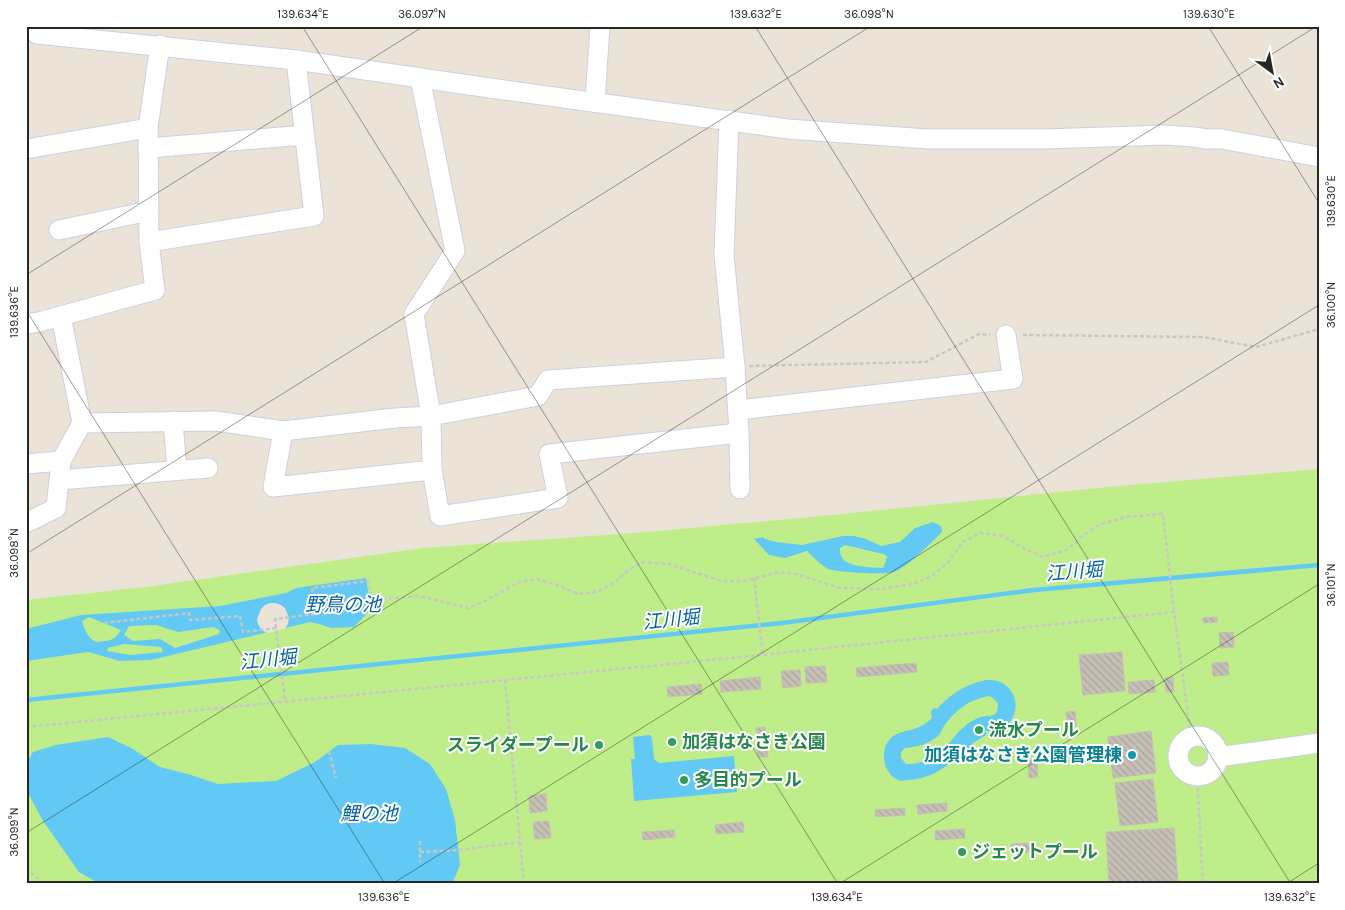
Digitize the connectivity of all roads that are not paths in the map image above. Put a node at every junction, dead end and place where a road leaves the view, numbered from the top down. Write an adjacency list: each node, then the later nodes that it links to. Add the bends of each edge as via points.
1 (600, 26): 6 (street)
2 (38, 33): 3 (street)
3 (160, 45): 4 (street); 8 (street)
4 (296, 60): 5 (street); 9 (street)
5 (420, 78): 6 (street); 21 (street, via 455,251 414,314)
6 (595, 102): 7 (street)
7 (729, 120): 12 (street, via 788,129 928,139 1164,135 1222,139); 19 (street, via 724,255)
8 (148, 128): 10 (street); 11 (street)
9 (305, 135): 10 (street); 15 (street, via 314,216)
10 (149, 148): 13 (street)
11 (26, 150)
12 (1319, 157)
13 (149, 211): 14 (street); 15 (street)
14 (59, 230)
15 (149, 242): 16 (street, via 156,290)
16 (61, 316): 17 (street); 23 (street)
17 (26, 324)
18 (1006, 335): 20 (street, via 1012,379)
19 (736, 367): 20 (street); 21 (street, via 548,380 538,396)
20 (738, 410): 25 (street)
21 (430, 416): 24 (street); 30 (street)
22 (173, 421): 23 (street); 24 (street, via 216,421); 29 (street)
23 (82, 422): 26 (street)
24 (283, 431): 30 (street, via 273,487)
25 (739, 433): 30 (street, via 549,454 558,498 440,516); 32 (street)
26 (61, 461): 27 (street); 31 (street)
27 (26, 464)
28 (208, 468): 29 (street)
29 (177, 470): 31 (street)
30 (432, 470)
31 (59, 480): 33 (street, via 56,508)
32 (740, 489)
33 (26, 523)
34 (1319, 743): 35 (street)
35 (1218, 757): 35 (street, via 1213,742 1199,736 1185,741 1178,754 1183,769 1197,776 1211,770)

